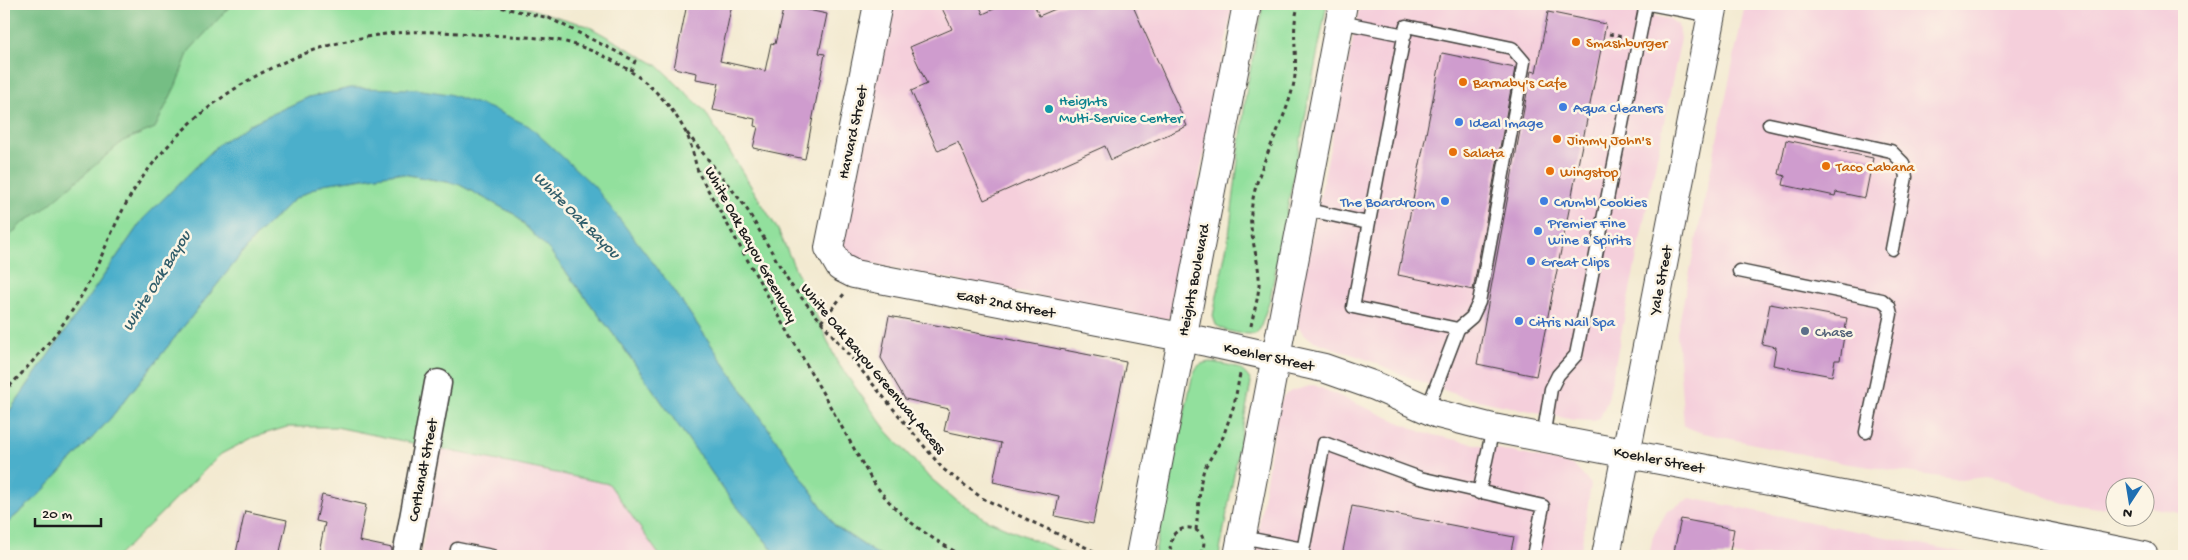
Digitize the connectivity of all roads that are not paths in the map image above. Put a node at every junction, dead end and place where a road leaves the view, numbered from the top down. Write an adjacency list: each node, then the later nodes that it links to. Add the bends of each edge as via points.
1 (878, 4): 11 (main road, Harvard Street, via 829,248)
2 (1247, 4): 14 (main road, Heights Boulevard)
3 (1648, 4): 4 (lane); 20 (lane, via 1576,355 1558,375 1551,390)
4 (1713, 10): 21 (main road, Yale Street)
5 (1342, 13): 6 (lane); 8 (main road)
6 (1405, 35): 9 (lane); 13 (lane, via 1406,26 1512,48 1524,62 1479,302 1472,317)
7 (1769, 124): 10 (lane, via 1892,150 1903,164 1906,177)
8 (1304, 209): 9 (lane); 15 (main road)
9 (1368, 223): 13 (lane, via 1352,307)
10 (1892, 249)
11 (845, 266): 14 (main road, East 2nd Street)
12 (1739, 271): 19 (lane, via 1882,300 1889,306 1892,314)
13 (1458, 329): 17 (lane)
14 (1182, 337): 15 (main road, Koehler Street); 28 (main road, Heights Boulevard)
15 (1276, 357): 17 (main road, Koehler Street, via 1333,371); 23 (main road)
16 (438, 383): 25 (street, Cortlandt Street)
17 (1427, 410): 18 (main road, Koehler Street)
18 (1493, 428): 20 (main road, Koehler Street); 22 (lane)
19 (1866, 432)
20 (1543, 437): 21 (main road, Koehler Street)
21 (1626, 453): 30 (main road, Yale Street); 31 (main road, Koehler Street)
22 (1479, 493): 24 (lane, via 1420,478 1324,443); 29 (lane, via 1543,506)
23 (1240, 547): 24 (lane)
24 (1302, 552)
25 (406, 556)
26 (456, 556): 27 (lane, via 457,549)
27 (492, 556)
28 (1140, 556)
29 (1533, 556)
30 (1606, 556)
31 (2144, 556)

